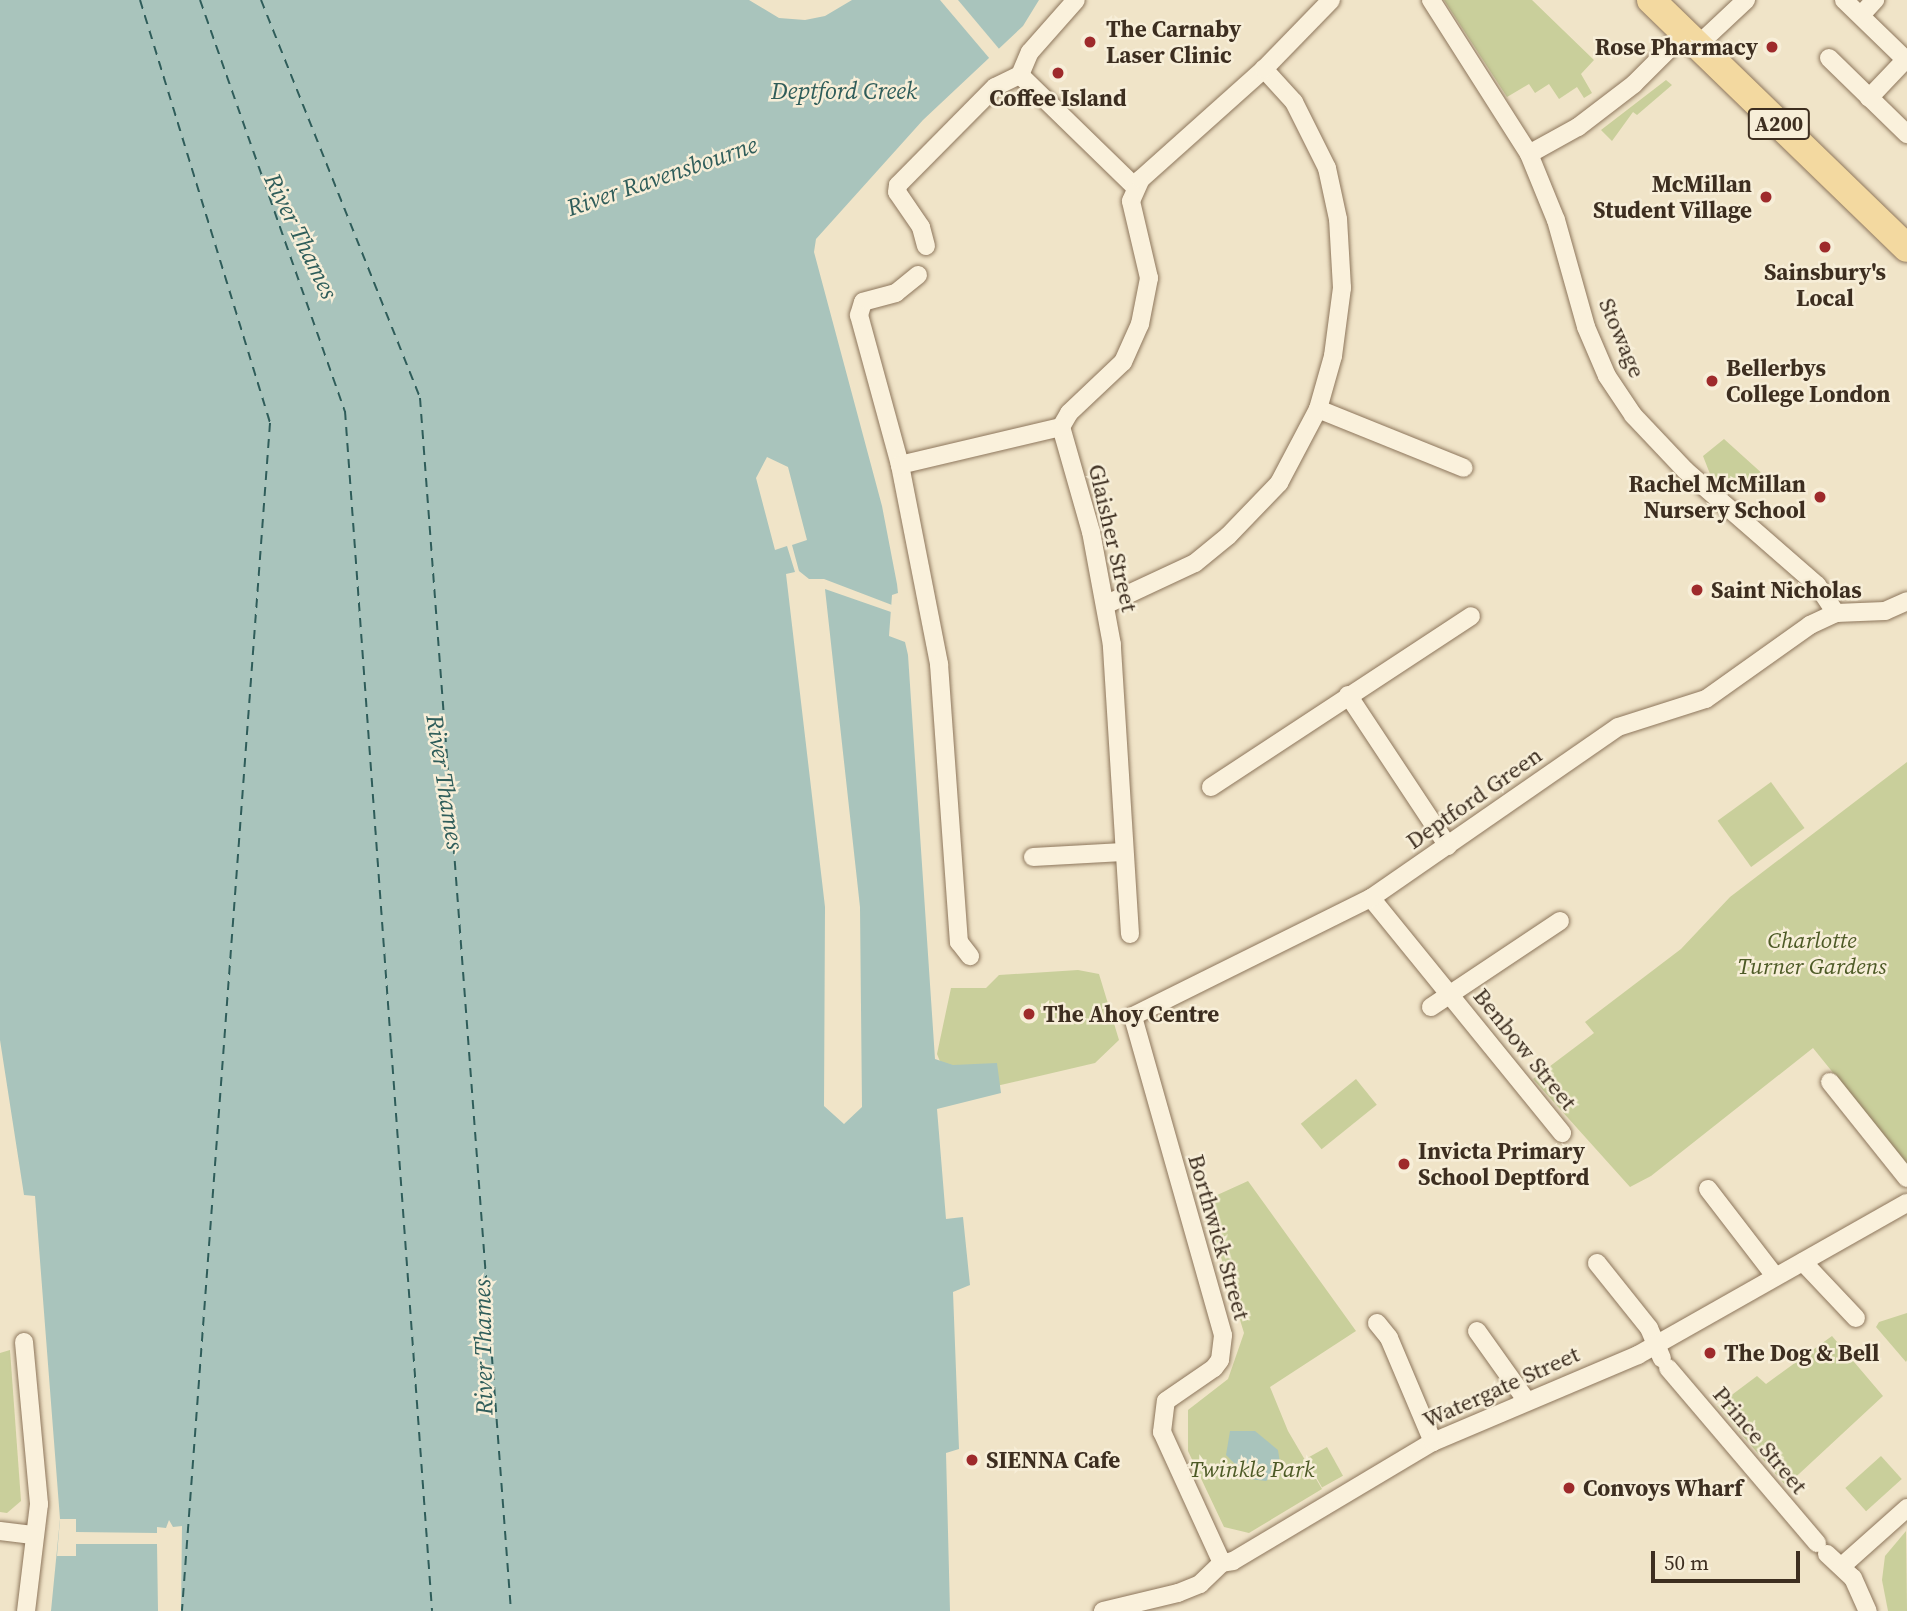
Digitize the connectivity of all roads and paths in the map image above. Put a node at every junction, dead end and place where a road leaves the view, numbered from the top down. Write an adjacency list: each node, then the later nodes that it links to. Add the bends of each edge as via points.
1 (1076, 0): 13 (street, via 1030,51)
2 (1331, 0): 12 (street)
3 (1431, 0): 16 (street, Stowage)
4 (1651, 0): 9 (main road, A200)
5 (1746, 0): 9 (street)
6 (1844, 0): 8 (street)
7 (1875, 0): 8 (street)
8 (1860, 15): 11 (street)
9 (1692, 39): 16 (street, via 1578,127); 19 (main road, A200)
10 (1829, 58): 14 (street)
11 (1906, 60): 14 (street)
12 (1264, 69): 17 (street); 21 (street, via 1294,102 1321,157 1338,219 1342,288 1334,356)
13 (1020, 75): 17 (street); 18 (street, via 995,87 898,185 897,192 921,227)
14 (1870, 98): 15 (street)
15 (1907, 134)
16 (1529, 154): 27 (street, Stowage, via 1556,220 1586,327 1607,376 1633,415 1710,492 1817,585)
17 (1136, 188): 22 (street, via 1132,212 1144,244 1149,278 1140,324 1124,362 1069,413)
18 (926, 246)
19 (1907, 248)
20 (918, 275): 23 (street, via 896,293 863,302 859,315)
21 (1318, 409): 24 (street); 26 (street, via 1279,483 1228,536 1195,563)
22 (1061, 427): 23 (street); 26 (street, Glaisher Street, via 1091,532)
23 (900, 466): 37 (street, via 939,664 959,942)
24 (1464, 468)
25 (1906, 603): 27 (street, via 1885,611)
26 (1105, 604): 32 (street, Glaisher Street, via 1118,694)
27 (1836, 613): 31 (street, Deptford Green, via 1810,625 1706,699 1618,727)
28 (1471, 616): 29 (street)
29 (1348, 695): 30 (street); 31 (street)
30 (1211, 787)
31 (1448, 846): 34 (street, Deptford Green)
32 (1123, 852): 33 (street); 36 (street, Glaisher Street)
33 (1033, 857)
34 (1371, 898): 38 (street, Benbow Street); 40 (street, Deptford Green)
35 (1560, 921): 38 (street, Benbow Street)
36 (1130, 934)
37 (970, 956)
38 (1450, 995): 39 (street, Benbow Street); 42 (street, Benbow Street)
39 (1431, 1007)
40 (1133, 1016): 59 (street, Borthwick Street, via 1223,1335 1220,1360 1166,1401 1162,1432)
41 (1830, 1082): 43 (street)
42 (1562, 1133)
43 (1907, 1178)
44 (1708, 1189): 48 (street)
45 (1907, 1203): 46 (street, Watergate Street)
46 (1803, 1262): 48 (street, Watergate Street); 49 (street)
47 (1597, 1263): 53 (street, Prince Street, via 1649,1328)
48 (1775, 1276): 53 (street, Watergate Street)
49 (1856, 1318)
50 (1377, 1323): 55 (street, via 1389,1338)
51 (1477, 1331): 54 (street)
52 (24, 1342): 58 (street, via 39,1504)
53 (1662, 1357): 54 (street, Watergate Street); 60 (street, Prince Street)
54 (1525, 1400): 55 (street, Watergate Street)
55 (1433, 1442): 59 (street, Watergate Street)
56 (1907, 1508): 60 (street)
57 (0, 1531): 58 (street)
58 (35, 1535): 61 (street)
59 (1222, 1563): 62 (street, Watergate Street, via 1200,1584 1178,1593)
60 (1842, 1566): 63 (street, Prince Street)
61 (26, 1611)
62 (1103, 1611)
63 (1868, 1611)

